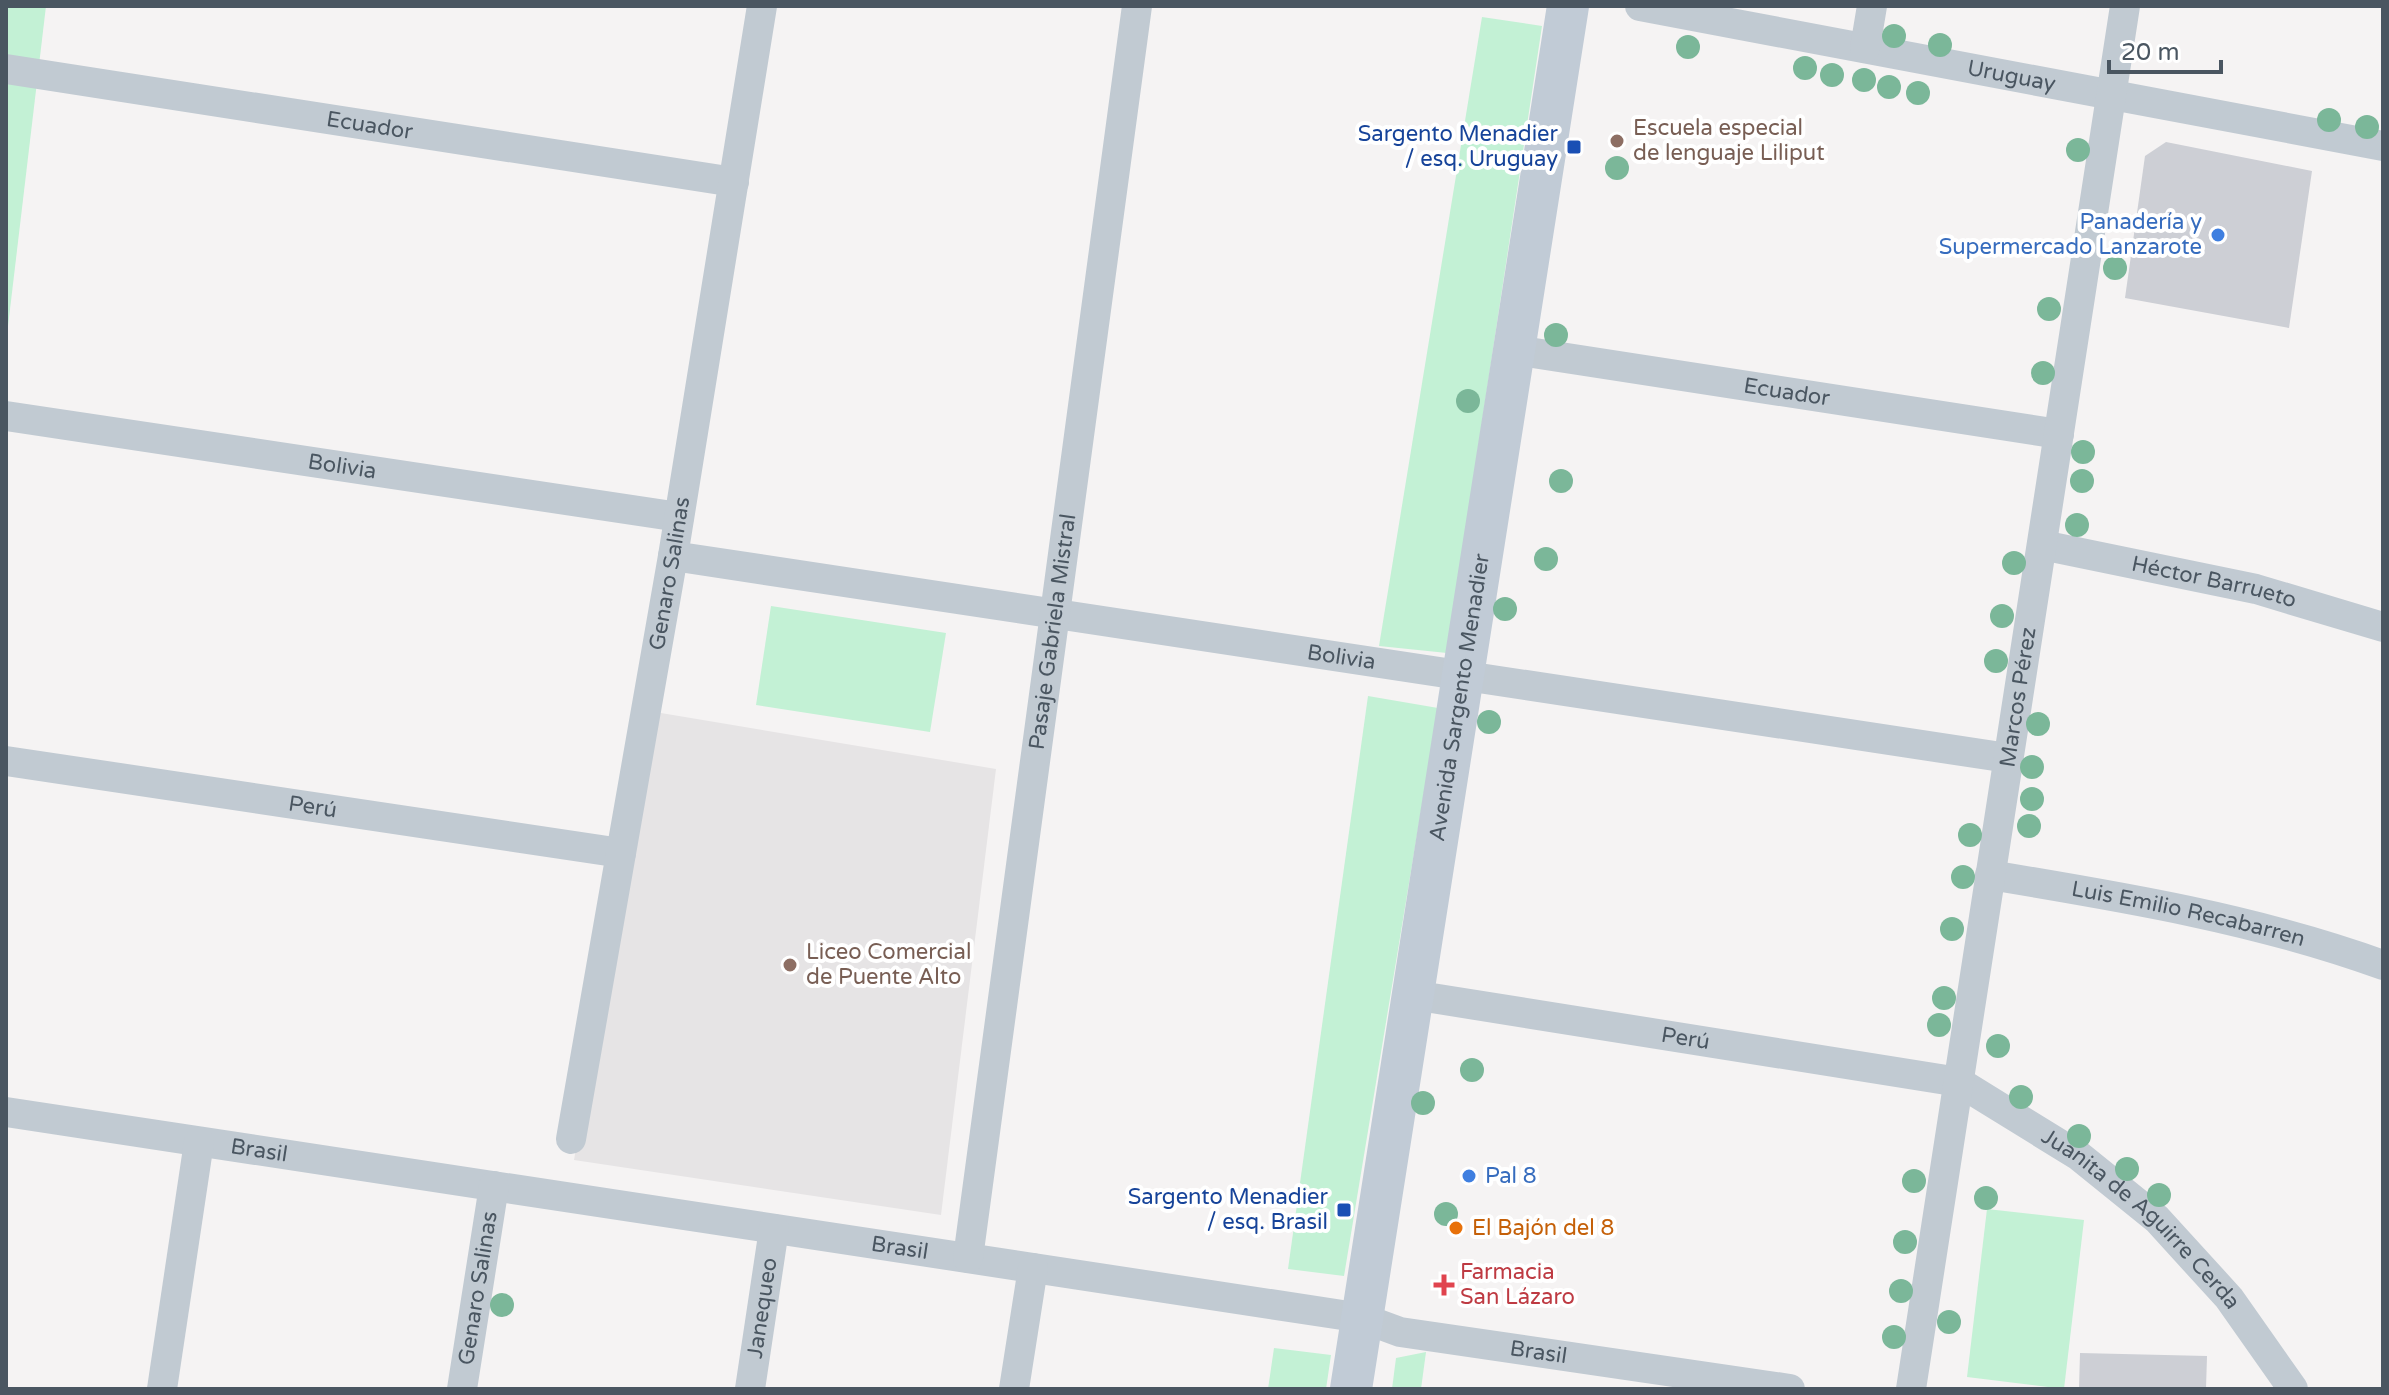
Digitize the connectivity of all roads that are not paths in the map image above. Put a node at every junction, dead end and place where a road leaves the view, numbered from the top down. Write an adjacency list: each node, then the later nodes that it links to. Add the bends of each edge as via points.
1 (762, 6): 11 (street, Genaro Salinas)
2 (1137, 6): 18 (street, Pasaje Gabriela Mistral)
3 (1568, 6): 12 (main road, Avenida Sargento Menadier)
4 (1640, 6): 7 (street, Uruguay)
5 (1872, 6): 7 (street)
6 (2125, 6): 9 (street, Marcos Pérez)
7 (1865, 48): 9 (street, Uruguay)
8 (6, 69): 11 (street, Ecuador)
9 (2111, 95): 10 (street, Uruguay); 14 (street, Marcos Pérez)
10 (2383, 146)
11 (734, 182): 15 (street, Genaro Salinas)
12 (1514, 350): 14 (street, Ecuador); 20 (main road, Avenida Sargento Menadier)
13 (6, 416): 15 (street, Bolivia)
14 (2059, 434): 16 (street, Marcos Pérez)
15 (679, 517): 17 (street, Genaro Salinas)
16 (2042, 545): 19 (street, Héctor Barrueto, via 2256,589); 21 (street, Marcos Pérez)
17 (673, 556): 18 (street, Bolivia); 23 (street, Genaro Salinas)
18 (1055, 613): 20 (street, Bolivia); 33 (street, Pasaje Gabriela Mistral)
19 (2383, 627)
20 (1463, 675): 21 (street, Bolivia); 26 (main road, Avenida Sargento Menadier)
21 (2008, 758): 24 (street, Marcos Pérez)
22 (6, 761): 23 (street, Perú)
23 (621, 853): 29 (street, Genaro Salinas)
24 (1990, 875): 25 (street, Luis Emilio Recabarren, via 2263,927); 27 (street, Marcos Pérez)
25 (2383, 965)
26 (1413, 995): 27 (street, Perú); 35 (main road, Avenida Sargento Menadier)
27 (1959, 1082): 43 (street, Marcos Pérez); 44 (street, Juanita de Aguirre Cerda, via 2079,1156 2157,1219 2229,1298)
28 (6, 1112): 30 (street, Brasil)
29 (571, 1139)
30 (199, 1142): 31 (street, Brasil); 37 (street)
31 (494, 1186): 32 (street, Brasil); 38 (street, Genaro Salinas)
32 (774, 1229): 33 (street, Brasil); 39 (street, Janequeo)
33 (968, 1258): 34 (street, Brasil)
34 (1033, 1268): 35 (street, Brasil); 40 (street)
35 (1362, 1318): 36 (street, Brasil, via 1400,1332); 41 (main road, Avenida Sargento Menadier)
36 (1686, 1382): 42 (street, Brasil)
37 (162, 1389)
38 (462, 1389)
39 (750, 1389)
40 (1014, 1389)
41 (1351, 1389)
42 (1790, 1389)
43 (1911, 1389)
44 (2293, 1389)

